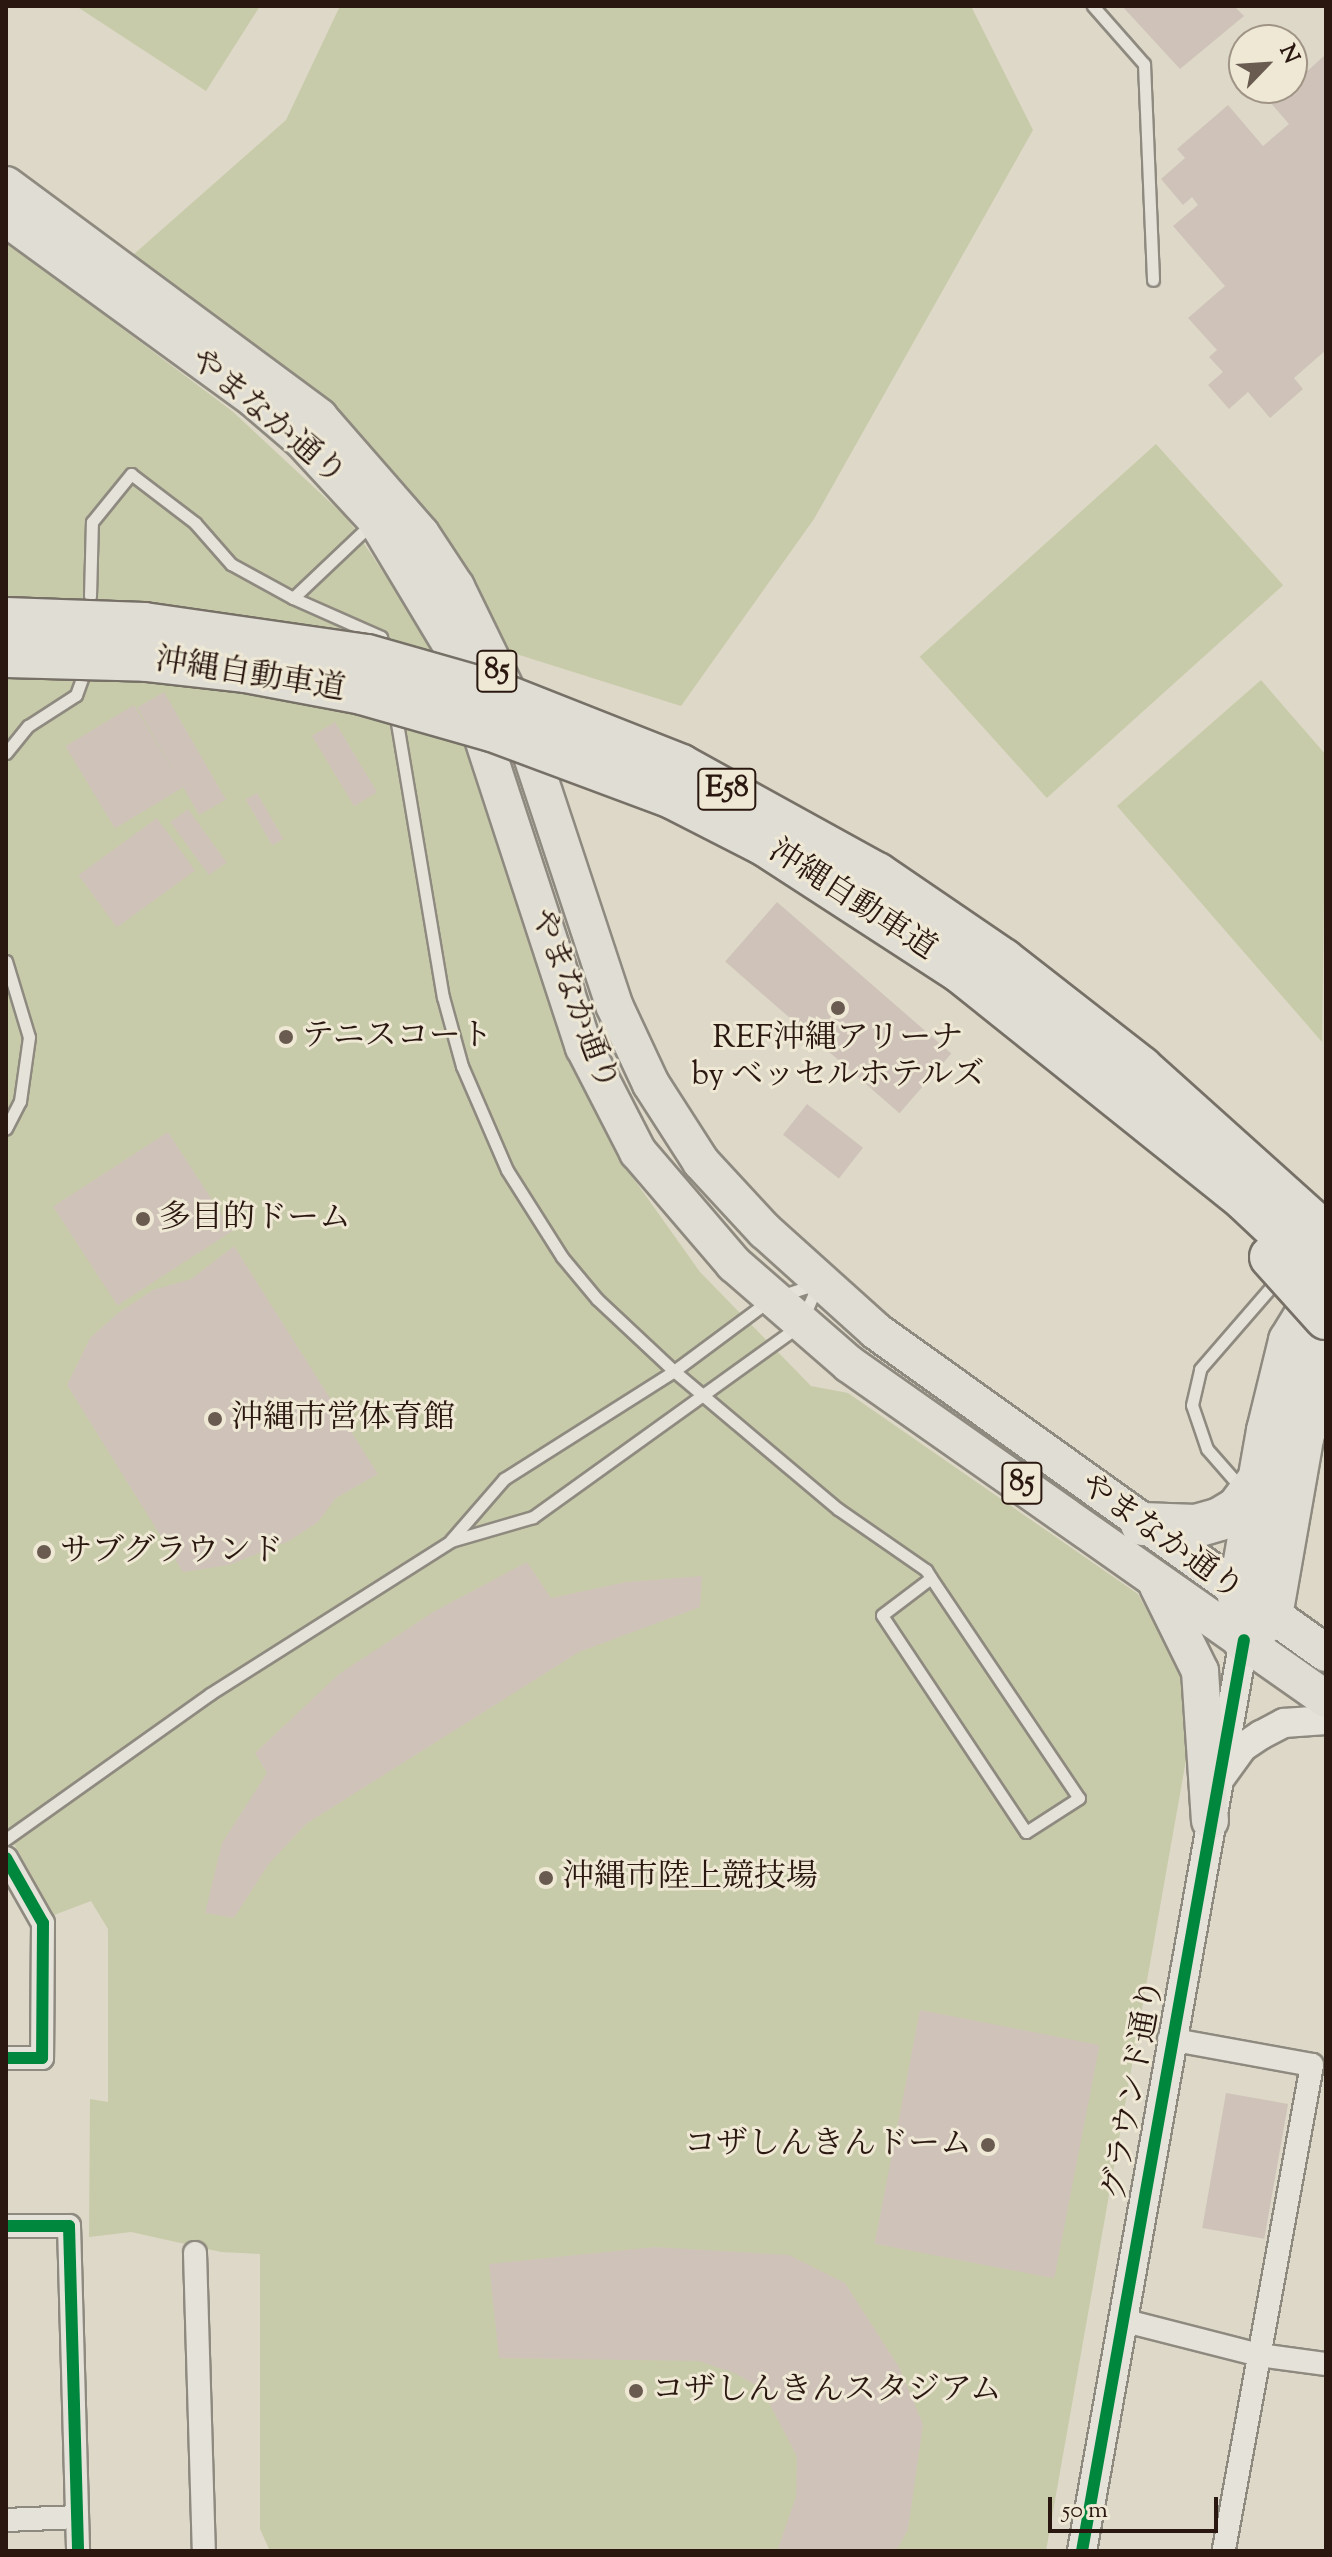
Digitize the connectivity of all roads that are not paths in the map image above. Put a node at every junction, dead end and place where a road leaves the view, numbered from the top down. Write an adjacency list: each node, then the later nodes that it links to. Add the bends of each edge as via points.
1 (1093, 6): 4 (lane, via 1144,64)
2 (6, 185): 5 (main road, やまなか通り / 85, via 319,417)
3 (6, 218): 5 (main road, やまなか通り / 85, via 253,398)
4 (1153, 280)
5 (386, 510): 7 (lane); 20 (main road, やまなか通り / 85, via 456,587 518,714 614,1005 651,1084 701,1162); 21 (main road, やまなか通り / 85, via 454,650 584,1047 638,1152)
6 (90, 596): 7 (lane, via 92,522 131,474 195,523 231,564)
7 (293, 598): 25 (lane, via 381,637 443,997 462,1066 507,1170 562,1257)
8 (6, 643): 11 (highway, 沖縄自動車道 / E58, bridge, via 246,671 362,693 478,726 672,797 764,844); 13 (highway, 沖縄自動車道 / E58, bridge, via 144,624 367,656 590,726 776,814 877,874 1003,960)
9 (83, 676): 10 (lane, via 76,695 28,726)
10 (6, 753)
11 (861, 904): 18 (highway, 沖縄自動車道 / E58, bridge, via 1055,1043 1244,1199); 22 (highway, bridge, via 1242,1225)
12 (6, 961): 14 (lane, via 29,1037 20,1101)
13 (1141, 1068): 15 (highway, bridge); 17 (highway, 沖縄自動車道 / E58, bridge)
14 (6, 1129)
15 (1326, 1208)
16 (1326, 1227): 27 (lane, via 1200,1369 1192,1405 1207,1449)
17 (1326, 1234)
18 (1326, 1276)
19 (1326, 1282): 27 (highway, via 1290,1341)
20 (819, 1283): 21 (lane); 23 (lane); 28 (main road, やまなか通り / 85, via 876,1331)
21 (771, 1299): 23 (main road, やまなか通り / 85); 25 (lane)
22 (1326, 1318)
23 (800, 1325): 26 (lane); 30 (main road, やまなか通り / 85)
24 (1326, 1357): 32 (highway)
25 (674, 1371): 26 (lane); 29 (lane, via 504,1479)
26 (706, 1395): 29 (lane, via 533,1517); 31 (lane, via 838,1509)
27 (1248, 1480): 28 (highway, via 1238,1508 1220,1519 1196,1526); 32 (highway)
28 (1142, 1524): 32 (main road, やまなか通り / 85)
29 (451, 1541): 38 (lane, via 210,1694)
30 (1144, 1567): 32 (main road, やまなか通り / 85); 37 (main road, via 1178,1619 1200,1671)
31 (931, 1578): 31 (lane, via 882,1615 1026,1832 1079,1798)
32 (1251, 1617): 33 (main road, やまなか通り / 85); 34 (main road, やまなか通り / 85); 36 (street, グラウンド通り)
33 (1326, 1653)
34 (1326, 1699)
35 (1326, 1720): 36 (street, via 1284,1723 1261,1735 1243,1747)
36 (1218, 1781): 37 (street, グラウンド通り)
37 (1210, 1821): 40 (street, グラウンド通り)
38 (6, 1839)
39 (6, 1858): 41 (street, via 43,1923 42,2058)
40 (1169, 2039): 44 (street, グラウンド通り); 45 (street, via 1312,2065)
41 (6, 2058)
42 (6, 2226): 47 (street, via 69,2226)
43 (195, 2253): 50 (street)
44 (1122, 2320): 45 (street); 51 (street, グラウンド通り)
45 (1259, 2355): 46 (street); 52 (street)
46 (1326, 2364)
47 (77, 2517): 48 (street); 49 (street)
48 (6, 2520)
49 (78, 2551)
50 (204, 2551)
51 (1082, 2551)
52 (1224, 2551)

